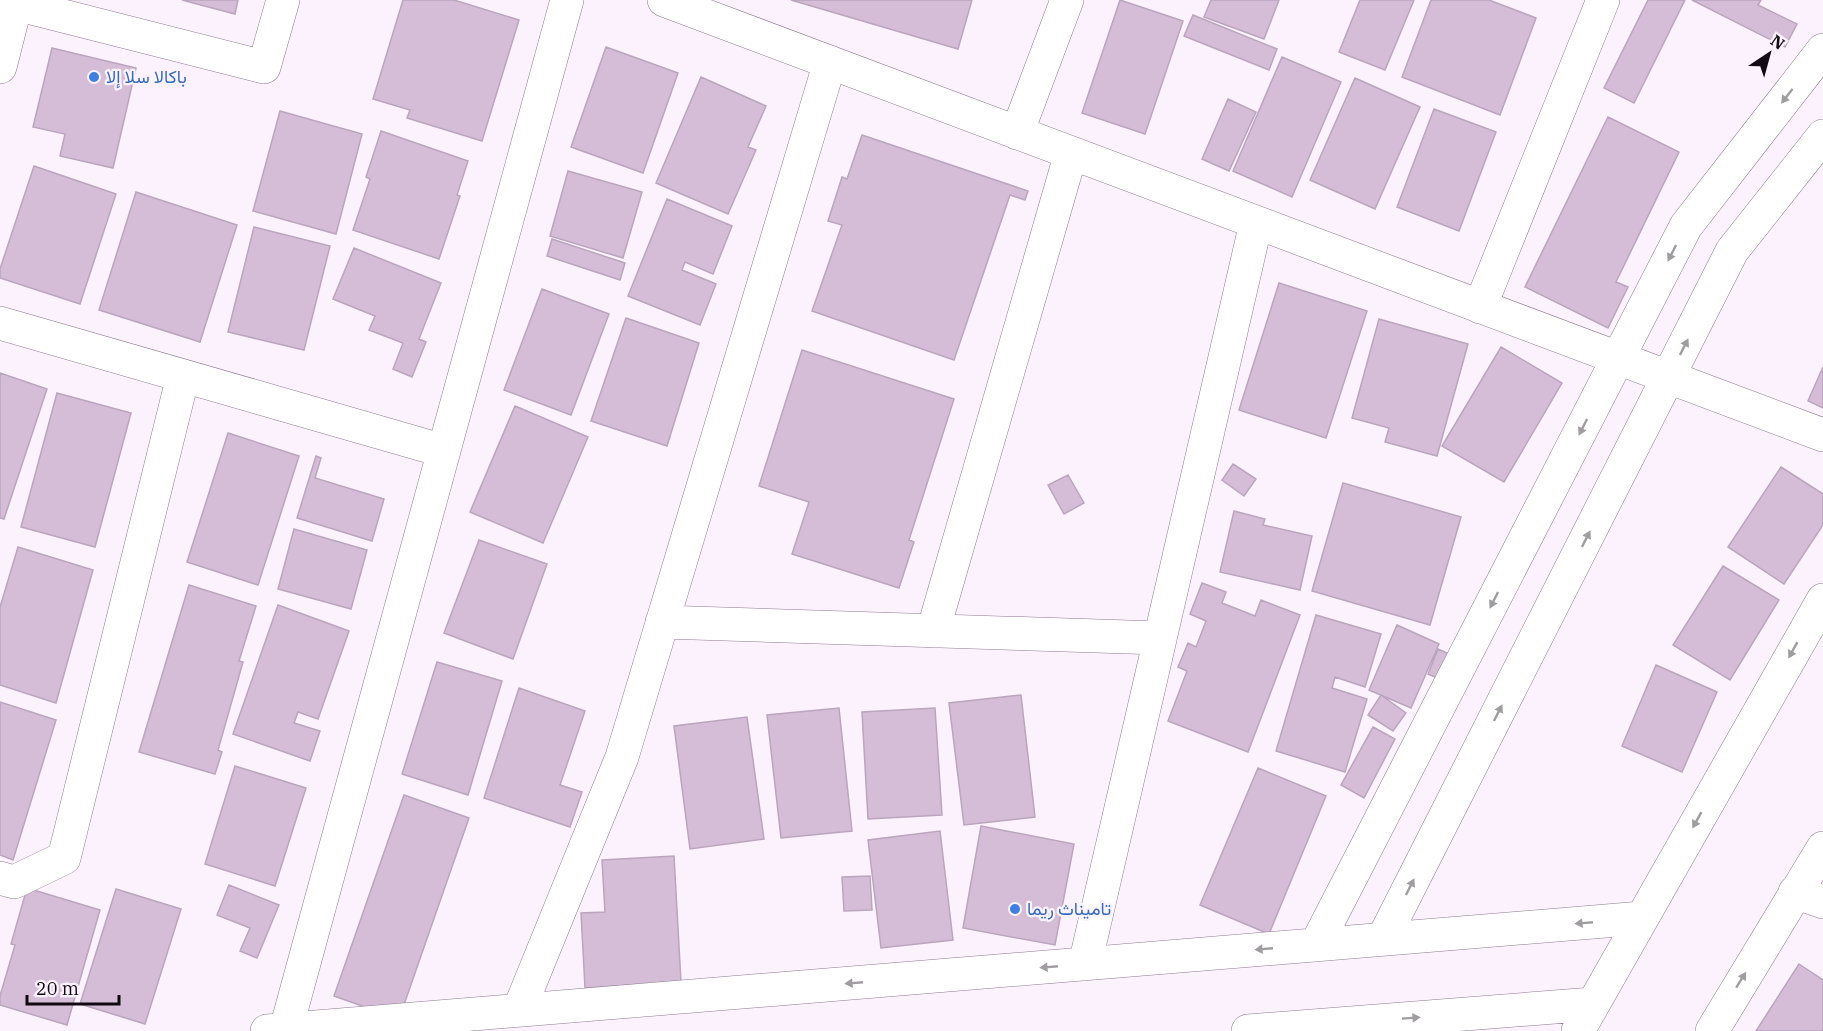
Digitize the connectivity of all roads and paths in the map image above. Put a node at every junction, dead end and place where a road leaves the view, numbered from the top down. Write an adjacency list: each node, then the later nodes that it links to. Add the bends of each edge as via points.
1 (283, 0): 6 (street, via 264,67)
2 (567, 0): 20 (street)
3 (664, 0): 8 (street)
4 (1066, 0): 10 (street)
5 (1603, 0): 14 (street)
6 (17, 2): 9 (street)
7 (1823, 50): 16 (street, one-way to 16, via 1686,226)
8 (830, 62): 10 (street); 22 (street)
9 (0, 67)
10 (1017, 133): 12 (street)
11 (1823, 136): 18 (street, one-way to 11, via 1732,251)
12 (1071, 153): 13 (street); 23 (street)
13 (1256, 223): 14 (street); 24 (street)
14 (1479, 307): 16 (street)
15 (0, 323): 17 (street)
16 (1618, 359): 18 (street); 30 (street, one-way to 30)
17 (183, 376): 20 (street); 26 (street, via 64,858 15,882)
18 (1668, 377): 19 (street); 29 (street, one-way to 18)
19 (1823, 435)
20 (444, 451): 34 (street)
21 (1823, 600): 28 (street, one-way to 28)
22 (662, 622): 23 (street); 32 (street, via 622,757)
23 (933, 631): 24 (street)
24 (1160, 638): 31 (street)
25 (1823, 848): 27 (street)
26 (0, 878)
27 (1814, 896): 37 (street, one-way to 27)
28 (1642, 918): 29 (street, one-way to 29); 33 (street)
29 (1383, 939): 30 (street)
30 (1316, 945): 31 (street, one-way to 31)
31 (1084, 964): 32 (street, one-way to 32)
32 (519, 1010): 34 (street)
33 (1586, 1018): 35 (street, one-way to 33)
34 (277, 1030)
35 (1285, 1030): 36 (street)
36 (1248, 1031)
37 (1712, 1031)

